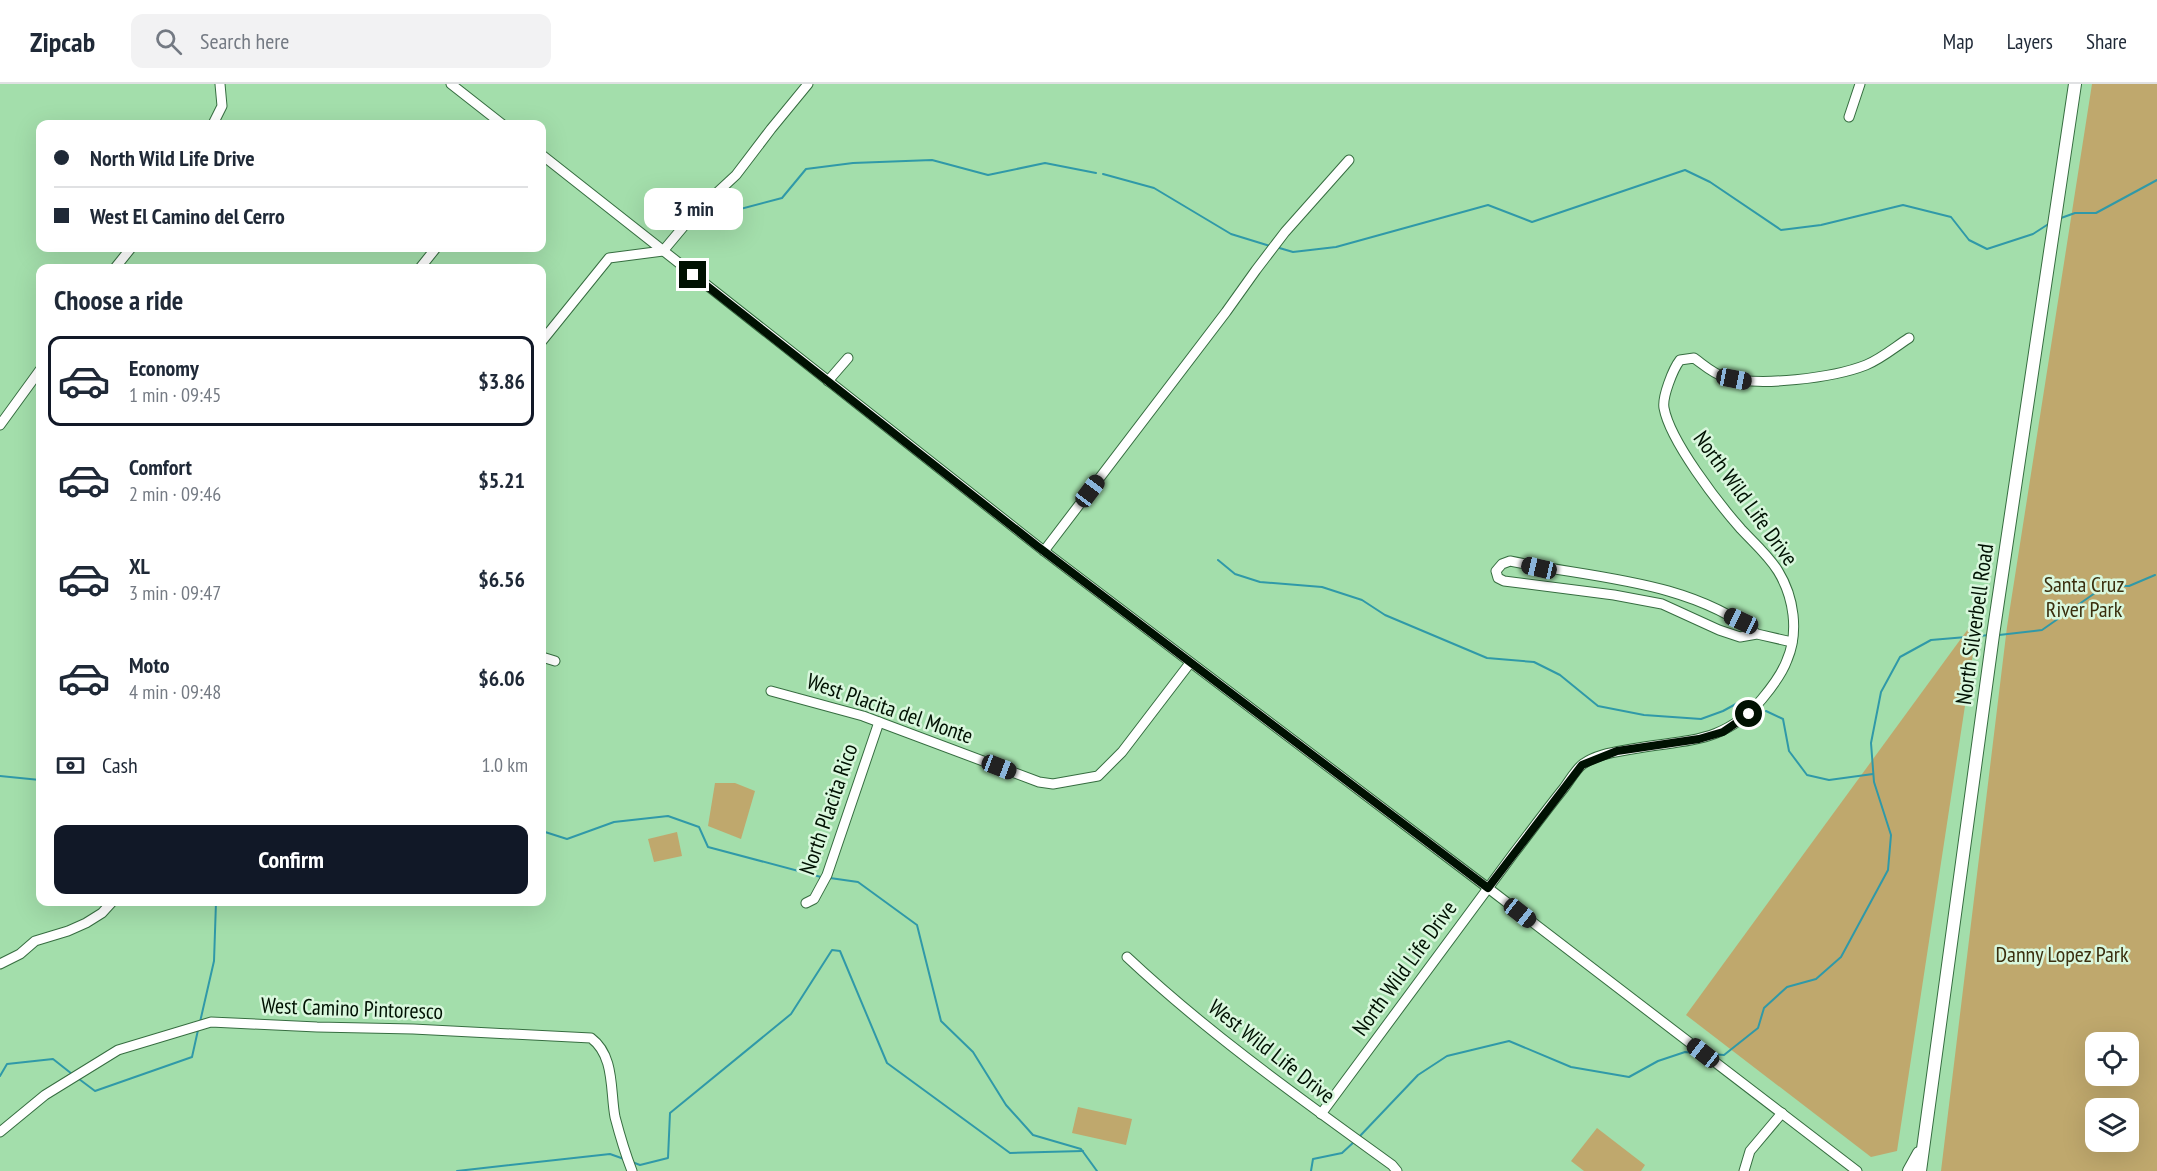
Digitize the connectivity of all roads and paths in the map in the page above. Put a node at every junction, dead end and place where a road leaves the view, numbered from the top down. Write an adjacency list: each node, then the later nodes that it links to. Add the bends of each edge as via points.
1 (220, 84): 7 (street, via 222,106)
2 (451, 84): 8 (street)
3 (808, 84): 11 (street, via 736,175 694,214)
4 (1860, 84): 6 (street)
5 (2075, 84): 38 (main road, North Silverbell Road, via 1993,635)
6 (1849, 117)
7 (215, 120)
8 (497, 120)
9 (546, 158): 11 (street)
10 (1349, 160): 22 (street, via 1285,232)
11 (663, 251): 14 (street, via 609,258); 20 (street)
12 (433, 252): 13 (street)
13 (423, 264)
14 (546, 336)
15 (1909, 338): 18 (street, via 1867,364 1833,374 1795,378 1748,382 1723,376)
16 (1689, 346): 18 (street)
17 (848, 358): 20 (street)
18 (1689, 358): 24 (street, North Wild Life Drive, via 1680,360 1676,366 1664,396 1664,407 1698,474 1780,574 1794,615)
19 (36, 376): 21 (street)
20 (828, 381): 22 (street)
21 (0, 425)
22 (1044, 551): 27 (street)
23 (1757, 634): 23 (street, via 1741,621 1662,589 1510,561 1496,571 1504,581 1662,604 1740,637); 24 (street)
24 (1792, 642): 30 (street, North Wild Life Drive, via 1788,659 1764,697 1749,714 1723,732 1617,751 1582,765)
25 (546, 658): 26 (street)
26 (555, 661)
27 (1190, 663): 29 (street, West Placita del Monte, via 1122,752 1098,776 1075,781 1039,782); 30 (street)
28 (771, 691): 29 (street, West Placita del Monte)
29 (879, 722): 31 (street, North Placita Rico, via 826,878 814,899)
30 (1488, 888): 35 (street); 36 (street, North Wild Life Drive)
31 (806, 903)
32 (108, 906): 34 (street, via 86,923 35,941)
33 (1127, 957): 36 (street, West Wild Life Drive, via 1216,1034)
34 (0, 964)
35 (1782, 1113): 41 (street, via 1750,1151); 42 (street)
36 (1321, 1114): 40 (street, West Wild Life Drive)
37 (0, 1132): 39 (street, West Camino Pintoresco, via 45,1095 118,1050 211,1022 591,1038 599,1044 608,1065 615,1114)
38 (1923, 1147): 43 (main road); 44 (main road, North Silverbell Road)
39 (632, 1171)
40 (1397, 1171)
41 (1744, 1171)
42 (1857, 1171)
43 (1909, 1171)
44 (1920, 1171)

